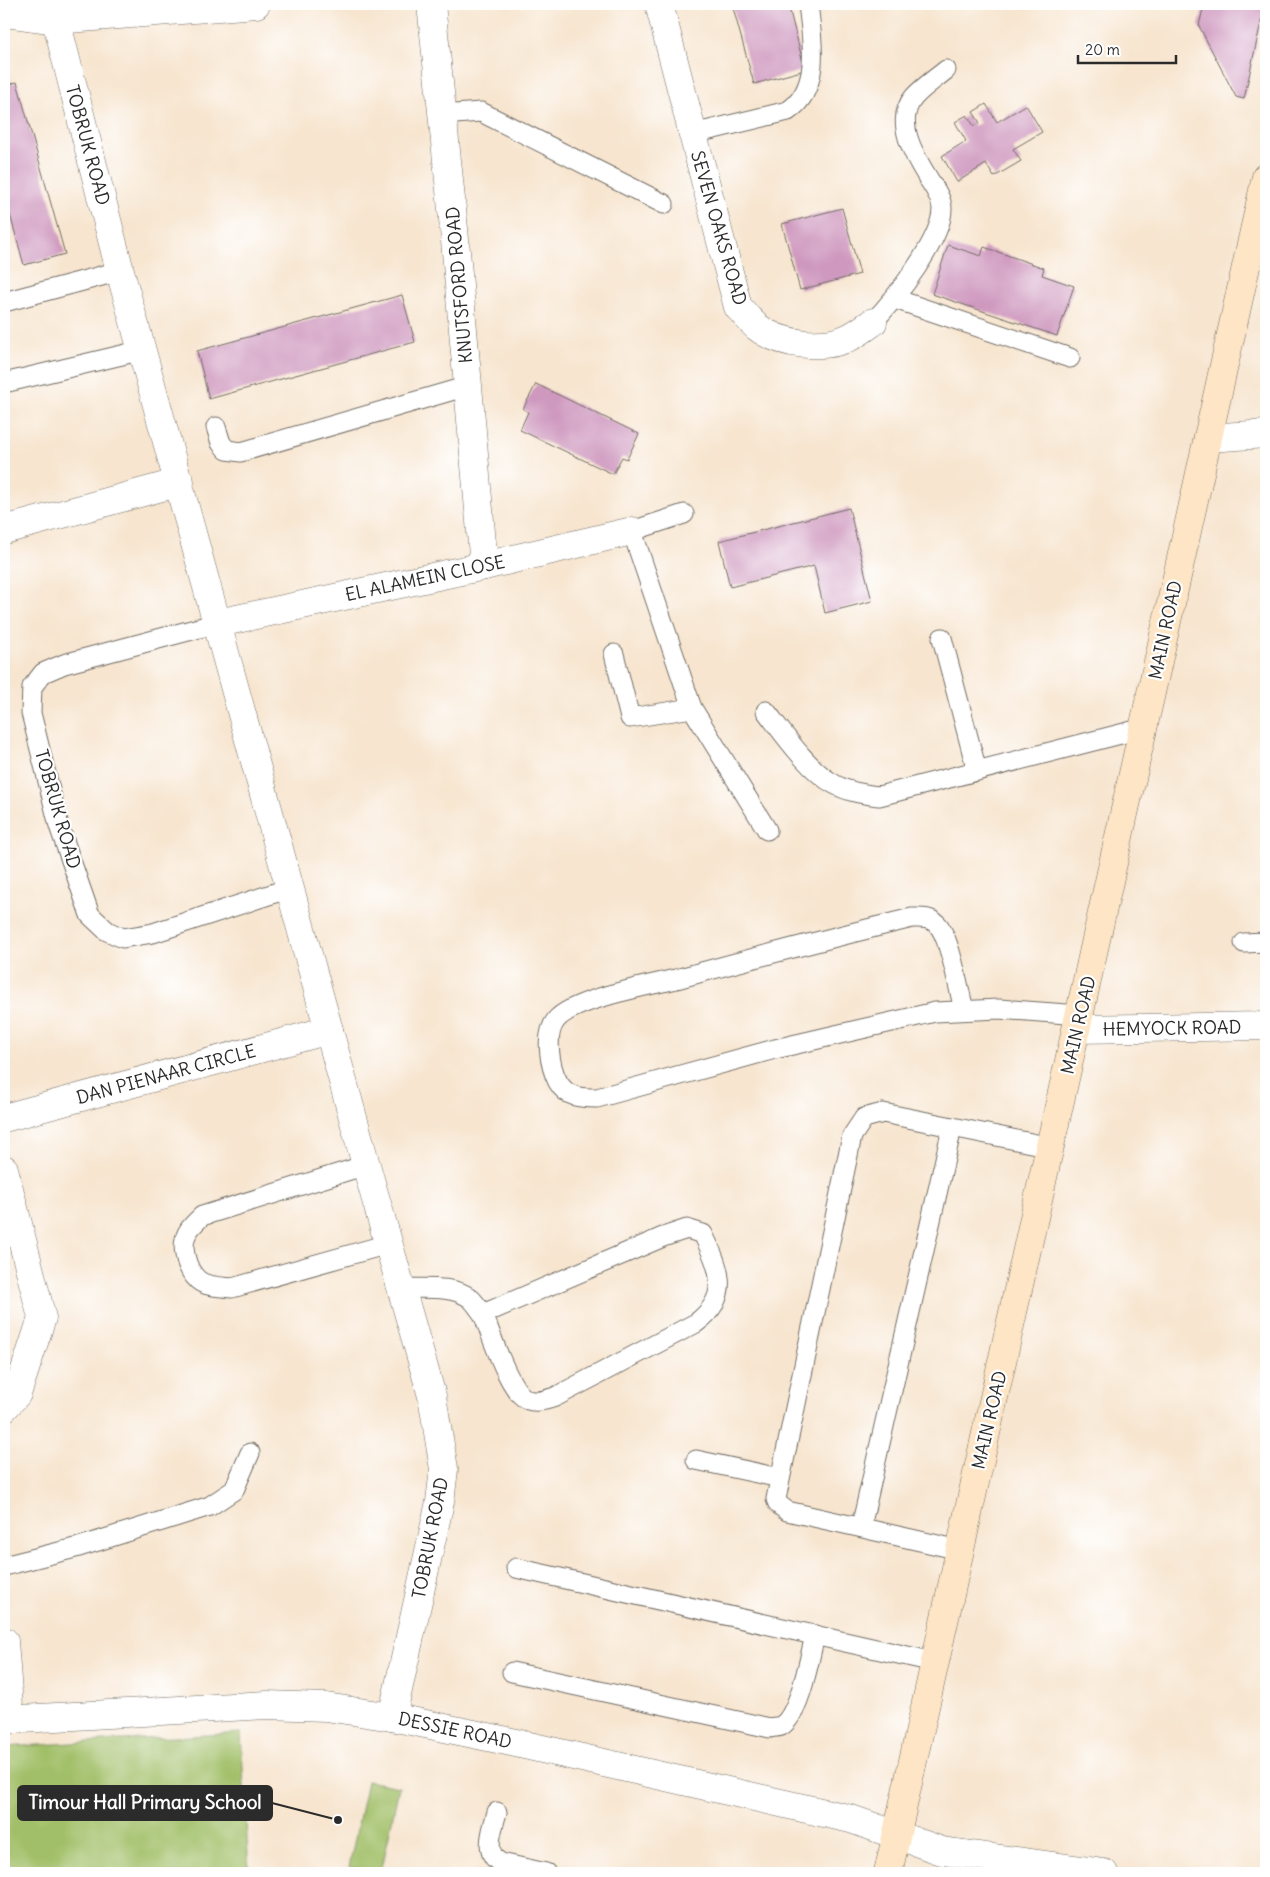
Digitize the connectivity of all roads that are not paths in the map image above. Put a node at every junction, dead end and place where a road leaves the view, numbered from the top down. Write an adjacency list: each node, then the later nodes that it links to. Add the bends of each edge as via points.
1 (256, 4): 6 (street)
2 (431, 4): 8 (street, KNUTSFORD ROAD)
3 (659, 4): 9 (street, SEVEN OAKS ROAD)
4 (808, 4): 9 (lane, via 812,71 807,91 798,104 788,111)
5 (4, 12): 6 (street)
6 (56, 20): 12 (street, TOBRUK ROAD)
7 (946, 70): 13 (lane, via 913,98 908,110 906,132 916,160 939,196 942,209 924,255)
8 (442, 115): 11 (lane, via 481,112); 19 (street, KNUTSFORD ROAD)
9 (692, 134): 15 (street, SEVEN OAKS ROAD, via 738,307 757,327 780,338 806,344 830,344 850,337)
10 (1266, 177): 22 (main road, MAIN ROAD)
11 (664, 204)
12 (120, 270): 14 (lane); 16 (street, TOBRUK ROAD)
13 (895, 299): 15 (lane); 17 (lane)
14 (4, 302)
15 (873, 322)
16 (143, 350): 18 (lane); 23 (street, TOBRUK ROAD)
17 (1070, 358)
18 (4, 383)
19 (468, 386): 20 (lane, via 241,452 227,450); 27 (street, KNUTSFORD ROAD)
20 (216, 427)
21 (1266, 434): 22 (street)
22 (1208, 438): 33 (main road, MAIN ROAD)
23 (180, 482): 25 (street); 28 (street, TOBRUK ROAD)
24 (684, 514): 26 (lane)
25 (4, 530)
26 (632, 531): 27 (street, EL ALAMEIN CLOSE); 31 (lane)
27 (484, 566): 28 (street, EL ALAMEIN CLOSE)
28 (218, 623): 36 (street, TOBRUK ROAD); 36 (lane, TOBRUK ROAD, via 43,672 32,687 31,713 59,826 90,915 107,931 123,938 153,933)
29 (942, 638): 34 (lane)
30 (614, 654): 31 (lane, via 630,718)
31 (692, 708): 35 (lane)
32 (766, 711): 34 (lane, via 832,784 855,793 879,796)
33 (1144, 728): 34 (lane); 40 (main road, MAIN ROAD)
34 (977, 771)
35 (766, 830)
36 (290, 888): 42 (street, TOBRUK ROAD)
37 (1266, 942): 38 (lane)
38 (1244, 943)
39 (964, 1010): 39 (lane, via 946,940 938,925 928,918 912,918 666,981 566,1011 554,1021 550,1059 558,1082 567,1093 580,1098 597,1098 813,1040 935,1012); 40 (lane, via 999,1009)
40 (1078, 1022): 41 (street, HEMYOCK ROAD); 45 (main road, MAIN ROAD)
41 (1266, 1026)
42 (329, 1030): 43 (street, DAN PIENAAR CIRCLE); 46 (street, TOBRUK ROAD)
43 (4, 1118)
44 (952, 1128): 45 (lane); 54 (lane, via 883,1113 864,1118 857,1126 850,1146); 55 (lane)
45 (1051, 1146): 56 (main road, MAIN ROAD)
46 (366, 1165): 48 (street, TOBRUK ROAD); 48 (lane, via 202,1216 188,1231 186,1265 199,1280 213,1286 232,1288)
47 (4, 1168): 51 (street, via 42,1318 17,1394)
48 (388, 1244): 49 (street, TOBRUK ROAD)
49 (402, 1288): 50 (lane, via 458,1292 471,1299); 63 (street, TOBRUK ROAD, via 432,1396 444,1469 440,1502)
50 (483, 1314): 50 (lane, via 505,1370 526,1400 538,1402 555,1397 696,1323 710,1313 718,1299 721,1281 703,1234 687,1229)
51 (4, 1408)
52 (250, 1453): 57 (lane, via 234,1490 210,1506 79,1547)
53 (696, 1460): 54 (lane)
54 (780, 1478): 55 (lane, via 776,1499 782,1508)
55 (861, 1527): 56 (lane)
56 (960, 1550): 61 (main road, MAIN ROAD)
57 (4, 1566)
58 (516, 1568): 59 (lane)
59 (815, 1636): 61 (lane); 62 (lane, via 791,1716 781,1726 770,1728)
60 (4, 1641): 64 (street)
61 (934, 1662): 66 (main road, MAIN ROAD)
62 (512, 1672)
63 (392, 1717): 64 (street, DESSIE ROAD, via 326,1707 267,1705); 66 (street, DESSIE ROAD, via 851,1819)
64 (7, 1720)
65 (497, 1812): 67 (lane, via 490,1846 494,1860)
66 (896, 1835): 68 (main road, MAIN ROAD); 69 (street, DESSIE ROAD, via 942,1851)
67 (546, 1873)
68 (888, 1873)
69 (1104, 1873)

